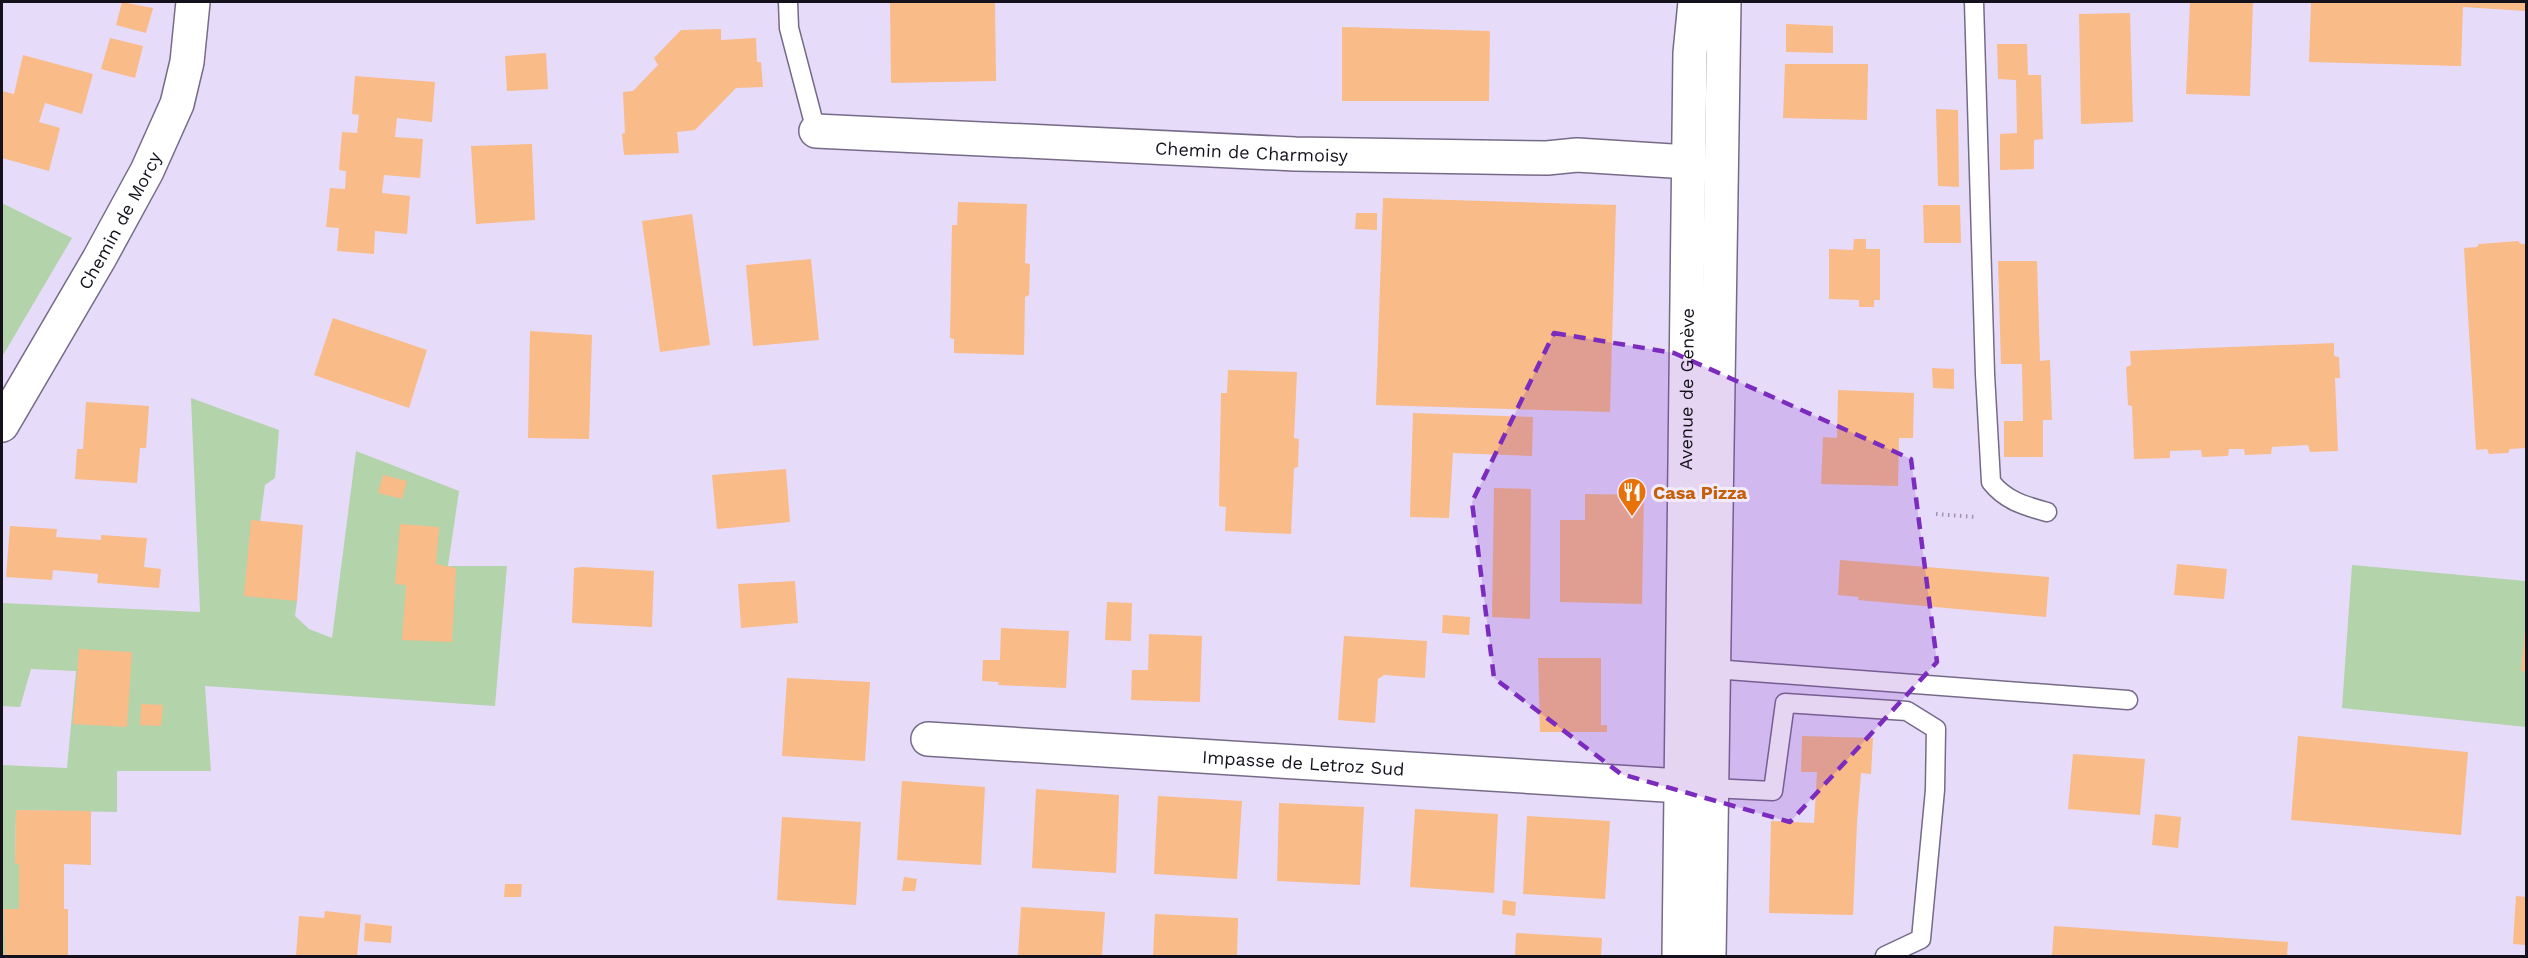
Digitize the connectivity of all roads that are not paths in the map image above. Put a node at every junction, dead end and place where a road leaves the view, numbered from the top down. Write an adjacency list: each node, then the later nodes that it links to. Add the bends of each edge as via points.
1 (194, 2): 9 (street, Chemin de Morcy, via 177,104 147,171)
2 (788, 2): 6 (lane, via 789,28)
3 (1695, 2): 7 (street, Avenue de Genève)
4 (1724, 2): 8 (street, Avenue de Genève)
5 (1974, 2): 10 (lane, via 1991,482 2000,494)
6 (816, 131): 7 (street, Chemin de Charmoisy, via 1295,154 1547,158 1577,155)
7 (1688, 162): 8 (street, Chemin de Charmoisy); 14 (street, Avenue de Genève)
8 (1721, 164): 11 (street, Avenue de Genève)
9 (2, 425)
10 (2047, 512)
11 (1714, 669): 12 (lane); 14 (street, Avenue de Genève)
12 (2128, 700)
13 (928, 739): 14 (street, Impasse de Letroz Sud)
14 (1696, 787): 15 (street, Avenue de Genève); 16 (street, Avenue de Genève); 17 (lane, via 1773,791 1785,703 1907,711 1936,729 1935,790 1921,939)
15 (1678, 957)
16 (1709, 957)
17 (1885, 957)

